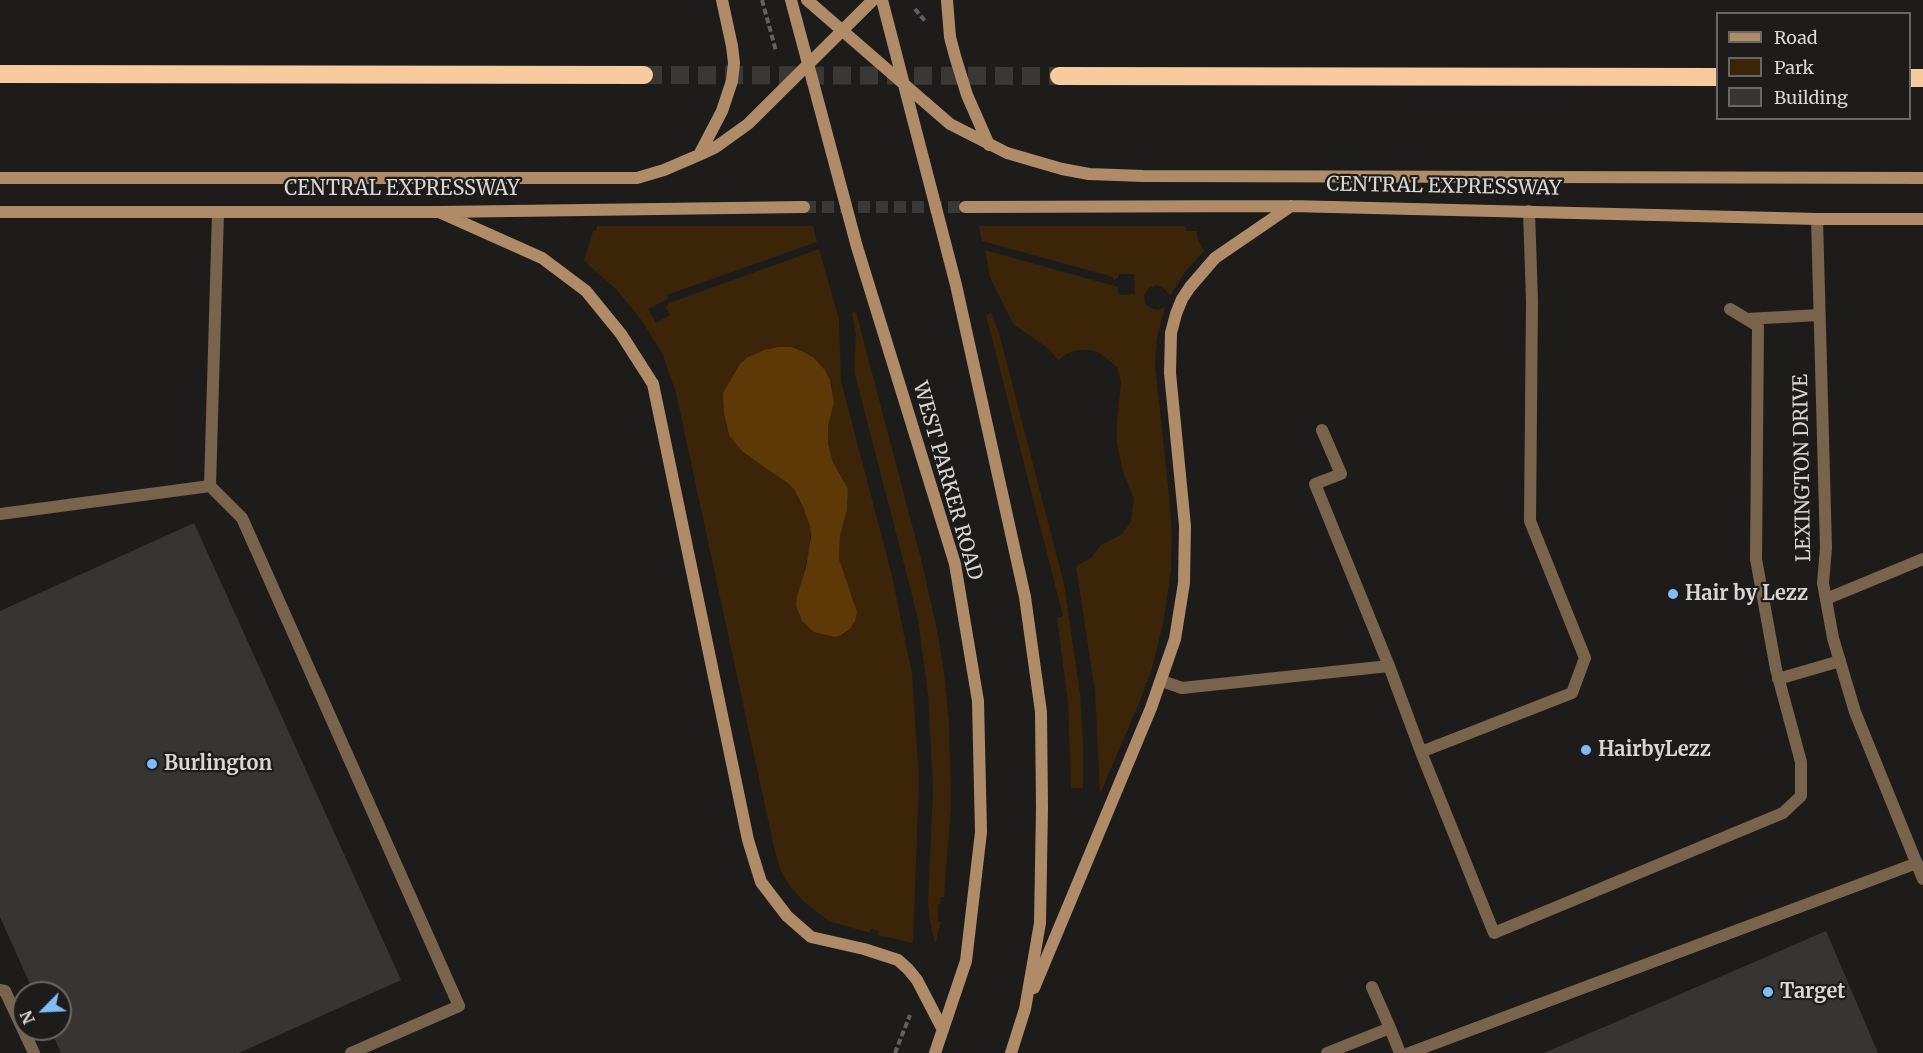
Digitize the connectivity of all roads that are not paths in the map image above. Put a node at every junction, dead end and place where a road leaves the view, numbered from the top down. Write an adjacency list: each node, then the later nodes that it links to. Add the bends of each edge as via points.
1 (723, 0): 15 (main road, via 734,63 732,81 722,111)
2 (791, 0): 8 (main road, WEST PARKER ROAD)
3 (807, 0): 7 (main road)
4 (873, 0): 7 (main road)
5 (882, 0): 13 (main road)
6 (948, 0): 14 (main road, via 948,27 955,56)
7 (842, 30): 8 (main road); 13 (main road)
8 (809, 65): 15 (main road, via 748,124); 46 (main road, WEST PARKER ROAD, via 857,247 955,564 978,701 981,832 966,961)
9 (0, 74): 10 (highway)
10 (644, 75)
11 (1059, 76): 12 (highway)
12 (1716, 77)
13 (904, 84): 14 (main road, via 950,124); 44 (main road, via 956,285 1025,597 1041,712 1040,923)
14 (988, 144): 17 (main road, via 1062,169 1116,176)
15 (699, 155): 16 (main road, via 646,176 626,179)
16 (0, 178)
17 (1923, 178)
18 (1291, 206): 20 (main road, CENTRAL EXPRESSWAY); 21 (main road, CENTRAL EXPRESSWAY); 38 (main road, via 1215,258 1190,287 1176,314 1171,333 1170,373 1185,526 1184,583 1175,639)
19 (804, 207): 23 (main road, CENTRAL EXPRESSWAY)
20 (965, 207)
21 (1529, 211): 25 (main road, CENTRAL EXPRESSWAY); 39 (street, via 1530,521 1585,658 1572,693)
22 (0, 212): 24 (main road, CENTRAL EXPRESSWAY)
23 (439, 212): 24 (main road, CENTRAL EXPRESSWAY); 46 (main road, via 542,258 586,291 621,334 653,384 748,840 761,882 787,916 811,937 898,960 917,980)
24 (218, 213): 31 (street)
25 (1817, 219): 26 (main road, CENTRAL EXPRESSWAY); 28 (street, LEXINGTON DRIVE)
26 (1923, 219)
27 (1730, 309): 29 (street)
28 (1819, 315): 29 (street); 34 (street, LEXINGTON DRIVE, via 1826,548 1822,583)
29 (1747, 319): 37 (street, via 1758,326 1756,559)
30 (1322, 430): 36 (street, via 1341,474 1315,484)
31 (210, 486): 32 (street); 48 (street, via 242,518 459,1006)
32 (0, 514)
33 (1923, 559): 34 (street)
34 (1826, 599): 35 (street, LEXINGTON DRIVE)
35 (1840, 661): 37 (street); 40 (street, LEXINGTON DRIVE, via 1855,712)
36 (1389, 666): 38 (street, via 1182,688); 39 (street)
37 (1778, 679): 39 (street, via 1801,762 1801,796 1783,813 1494,933)
38 (1162, 681): 44 (main road)
39 (1421, 752)
40 (1917, 863): 41 (street, LEXINGTON DRIVE); 53 (street)
41 (1923, 879)
42 (1372, 987): 45 (street)
43 (0, 990): 47 (street, via 5,991)
44 (1025, 1009): 50 (main road)
45 (1390, 1028): 51 (street); 52 (street)
46 (943, 1030): 49 (main road, WEST PARKER ROAD)
47 (34, 1053)
48 (351, 1053)
49 (935, 1053)
50 (1011, 1053)
51 (1327, 1053)
52 (1400, 1053)
53 (1409, 1053)

